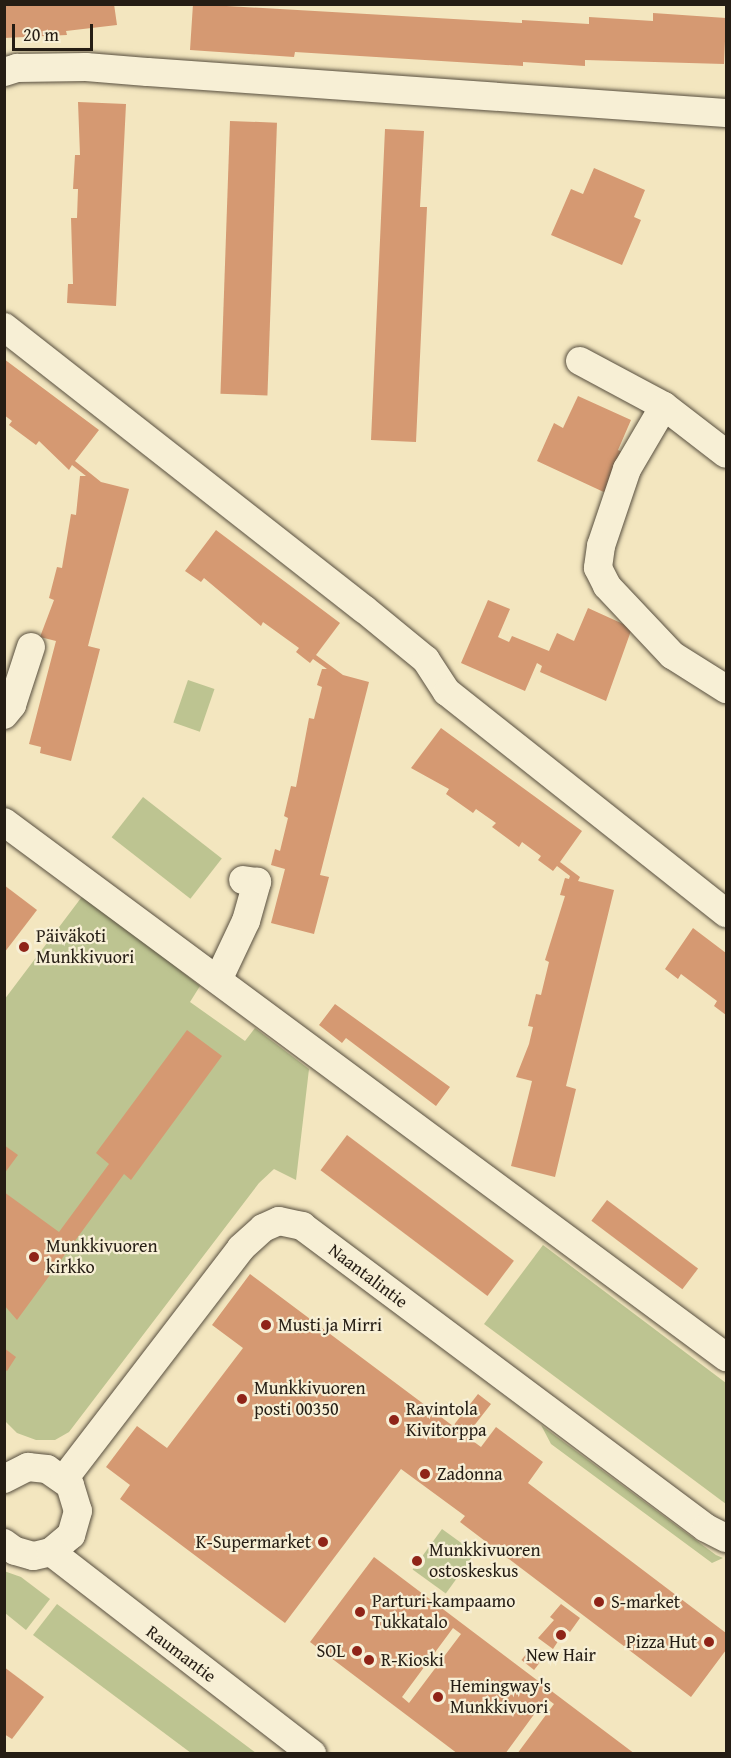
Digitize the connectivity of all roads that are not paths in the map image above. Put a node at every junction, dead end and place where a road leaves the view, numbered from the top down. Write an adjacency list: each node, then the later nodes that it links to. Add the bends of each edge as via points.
1 (4, 72): 2 (street, via 17,68 86,67)
2 (726, 113)
3 (4, 327): 12 (street, via 364,609 426,660 447,692)
4 (580, 361): 5 (street)
5 (663, 406): 6 (street); 8 (street, via 627,469 601,546 598,568 607,586 672,655)
6 (726, 454)
7 (30, 647): 9 (street, via 12,705)
8 (726, 689)
9 (4, 715)
10 (4, 822): 13 (street)
11 (243, 880): 13 (street, via 257,882 246,921)
12 (726, 913)
13 (219, 978): 14 (street)
14 (726, 1357)
15 (6, 1474): 16 (street, via 38,1467)
16 (64, 1479): 17 (street, Naantalintie, via 241,1248 263,1228 279,1221 302,1227 706,1528); 19 (street, via 77,1502 76,1524 62,1545)
17 (726, 1538)
18 (4, 1544): 19 (street, via 33,1556)
19 (51, 1552): 20 (street, Raumantie)
20 (312, 1754)

